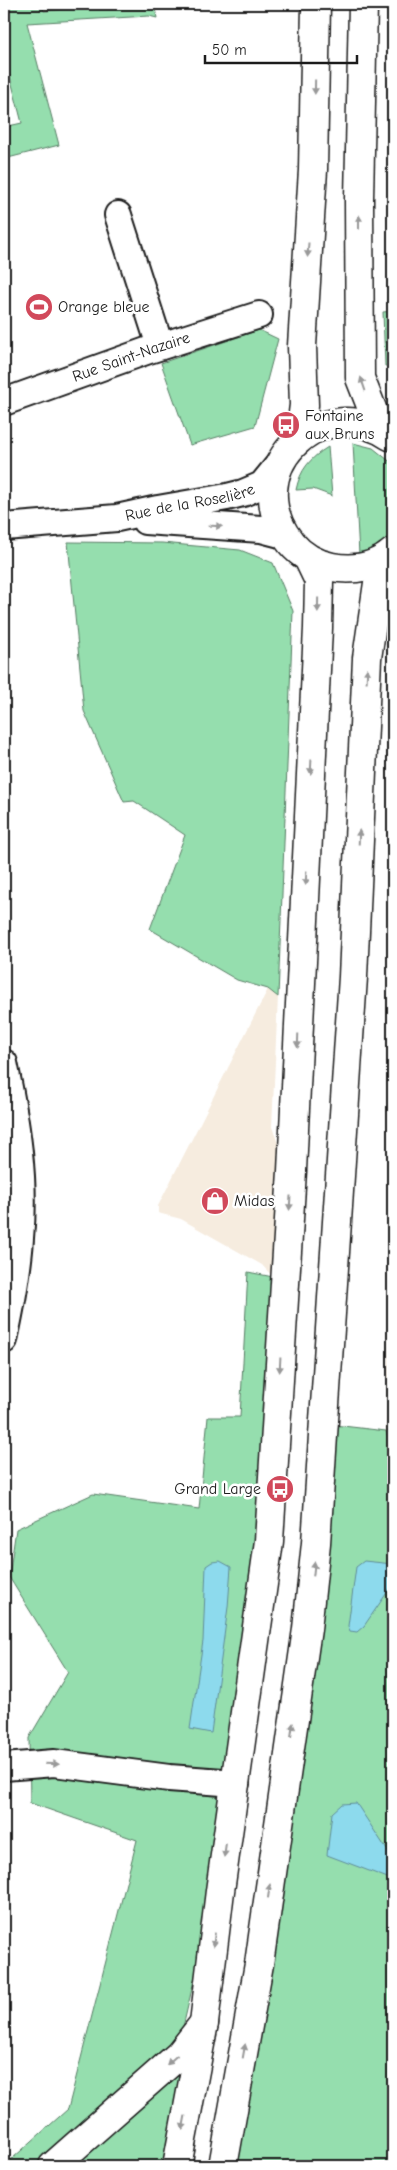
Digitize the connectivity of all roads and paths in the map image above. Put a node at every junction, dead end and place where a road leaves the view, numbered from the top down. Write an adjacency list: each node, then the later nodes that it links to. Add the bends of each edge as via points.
1 (316, 4): 8 (main road, one-way to 8, via 313,170 302,346 304,405 302,421)
2 (363, 4): 7 (main road, one-way to 2, via 360,378)
3 (118, 215): 5 (street)
4 (259, 315): 5 (street, Rue Saint-Nazaire)
5 (160, 346): 6 (street, Rue Saint-Nazaire)
6 (4, 402)
7 (387, 434): 8 (main road, via 352,422 337,422 314,429)
8 (287, 453): 9 (street, Rue de la Roselière, via 262,485 243,493); 11 (main road, via 276,474 273,499 278,524)
9 (117, 518): 10 (street, Rue de la Roselière); 11 (street, Rue de la Roselière, one-way to 11, via 261,529)
10 (4, 528)
11 (284, 535): 13 (main road)
12 (391, 554): 13 (main road, via 374,564 344,569); 21 (main road, one-way to 12, via 260,1955 307,1630 315,1553 353,978 368,658 378,583)
13 (308, 558): 17 (main road, one-way to 17, via 319,581 318,628 292,1171 269,1541)
14 (4, 1063): 15 (street, via 16,1129 21,1188 20,1238)
15 (4, 1340)
16 (4, 1767): 17 (street, one-way to 17, via 54,1763)
17 (236, 1783): 18 (main road, one-way to 18)
18 (204, 2023): 19 (main road, one-way to 19, via 179,2054); 20 (main road, one-way to 20)
19 (53, 2166)
20 (176, 2166)
21 (223, 2166)

